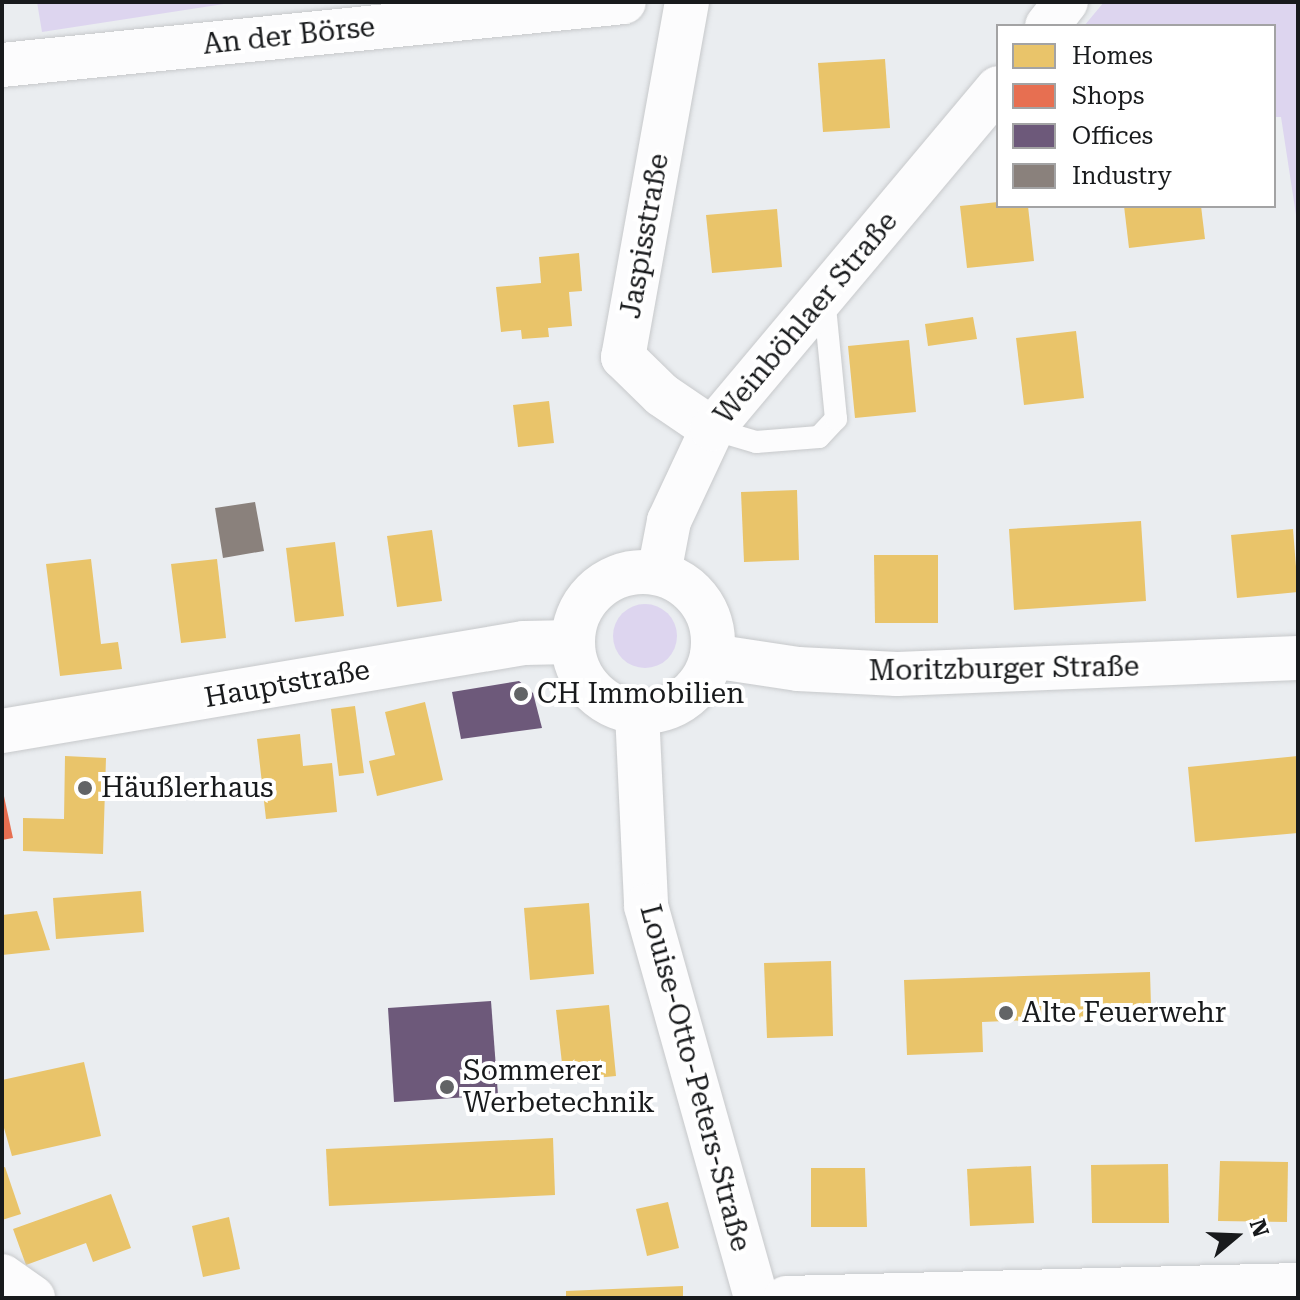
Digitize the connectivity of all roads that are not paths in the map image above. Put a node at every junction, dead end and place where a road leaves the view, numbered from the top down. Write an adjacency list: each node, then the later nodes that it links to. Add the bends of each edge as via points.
1 (624, 2): 5 (street, An der Börse)
2 (687, 2): 8 (street, Jaspisstraße, via 623,357 662,395)
3 (1066, 2): 4 (street)
4 (1049, 24)
5 (2, 65)
6 (996, 90): 7 (street, Weinböhlaer Straße)
7 (823, 296): 8 (street, Weinböhlaer Straße); 8 (lane, via 836,419 819,437 756,442)
8 (712, 429): 9 (street, Weinböhlaer Straße, via 669,521)
9 (659, 573): 10 (street, via 638,571 599,587 585,602); 11 (street, via 696,595 713,634)
10 (573, 642): 13 (street, via 576,663 600,697); 14 (street, Hauptstraße, via 524,643)
11 (712, 656): 12 (street, Moritzburger Straße, via 798,669 897,674); 13 (street, via 693,691 677,704)
12 (1298, 658)
13 (637, 712): 18 (street, Louise-Otto-Peters-Straße, via 646,906)
14 (2, 731)
15 (2, 1276): 17 (street)
16 (1298, 1285): 19 (street)
17 (33, 1298)
18 (756, 1298)
19 (786, 1298)

